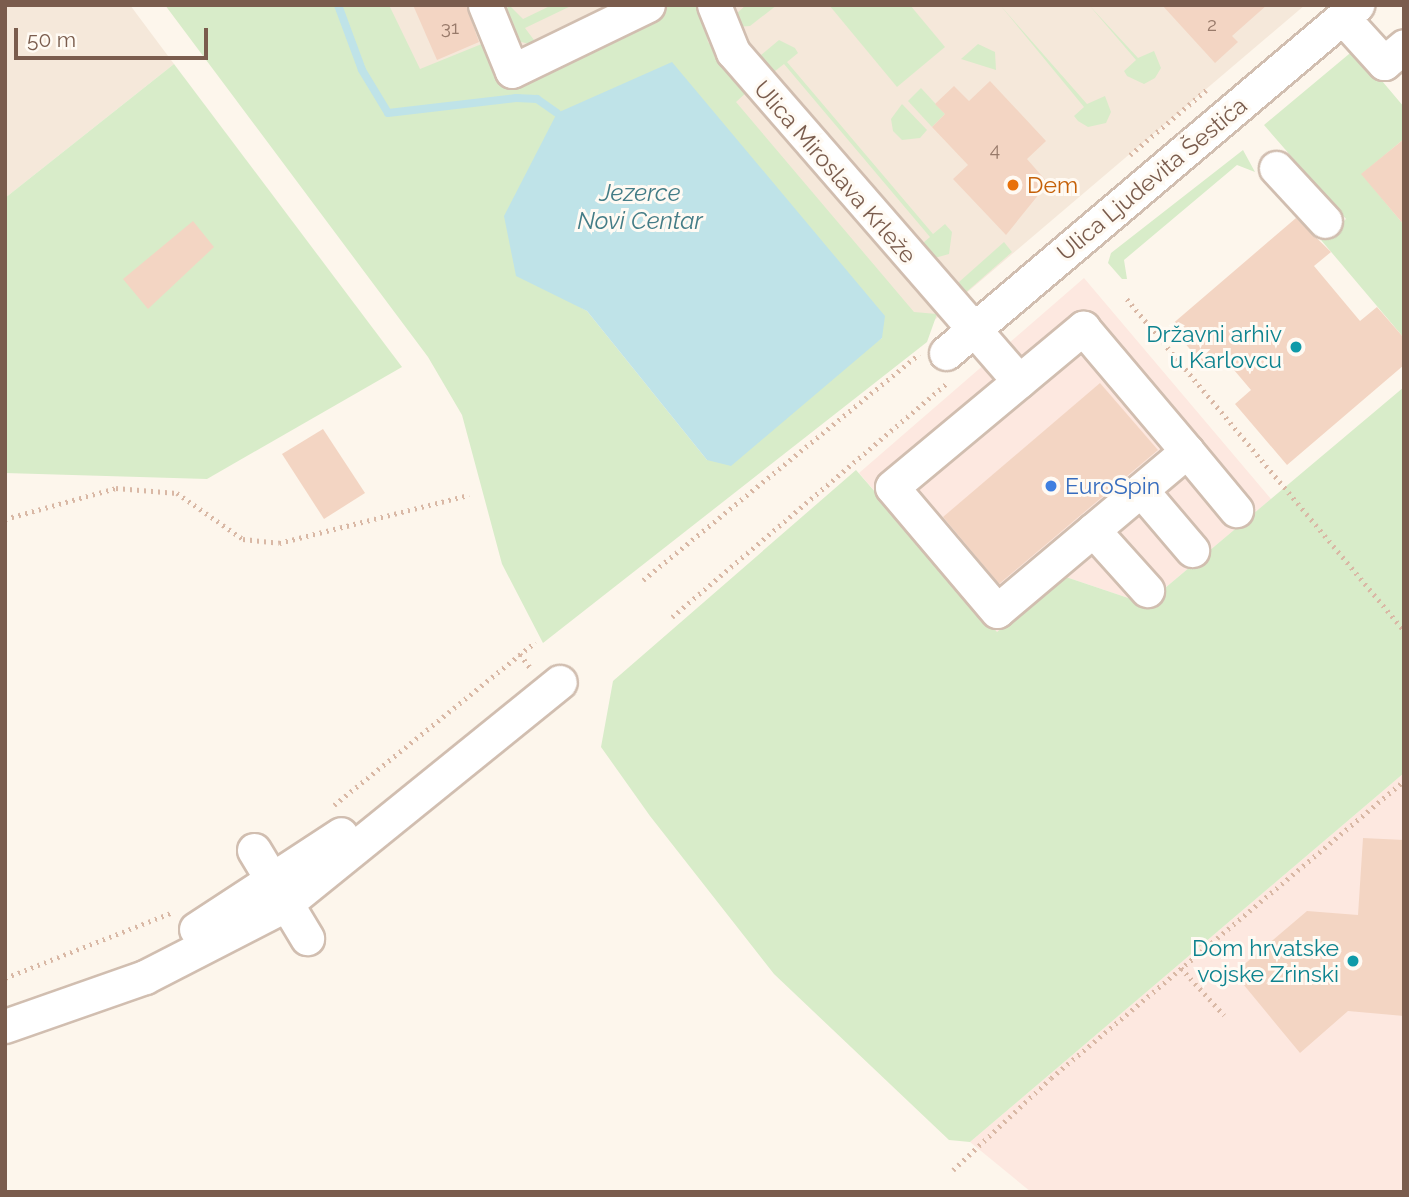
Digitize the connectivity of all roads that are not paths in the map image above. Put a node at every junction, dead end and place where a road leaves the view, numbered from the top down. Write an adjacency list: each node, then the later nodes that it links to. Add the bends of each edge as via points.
1 (485, 5): 2 (street, via 512,71)
2 (648, 5)
3 (714, 5): 8 (street, Ulica Miroslava Krleže, via 733,52)
4 (1350, 12): 5 (street, via 1384,63); 8 (street, Ulica Ljudevita Šestića)
5 (1404, 46)
6 (1276, 168): 7 (street)
7 (1325, 221)
8 (972, 330): 9 (street, Ulica Ljudevita Šestića); 10 (street, Ulica Miroslava Krleže)
9 (946, 353)
10 (1019, 381): 11 (street, via 1083,328); 14 (street, via 892,487 997,611)
11 (1187, 451): 12 (street); 13 (street)
12 (1141, 490): 14 (street); 15 (street)
13 (1236, 509)
14 (1093, 530): 16 (street)
15 (1192, 550)
16 (1147, 590)
17 (548, 663): 19 (street)
18 (254, 850): 19 (street)
19 (277, 895): 20 (street); 21 (street, via 137,961); 22 (street, via 145,977)
20 (307, 938)
21 (5, 1003)
22 (5, 1026)

